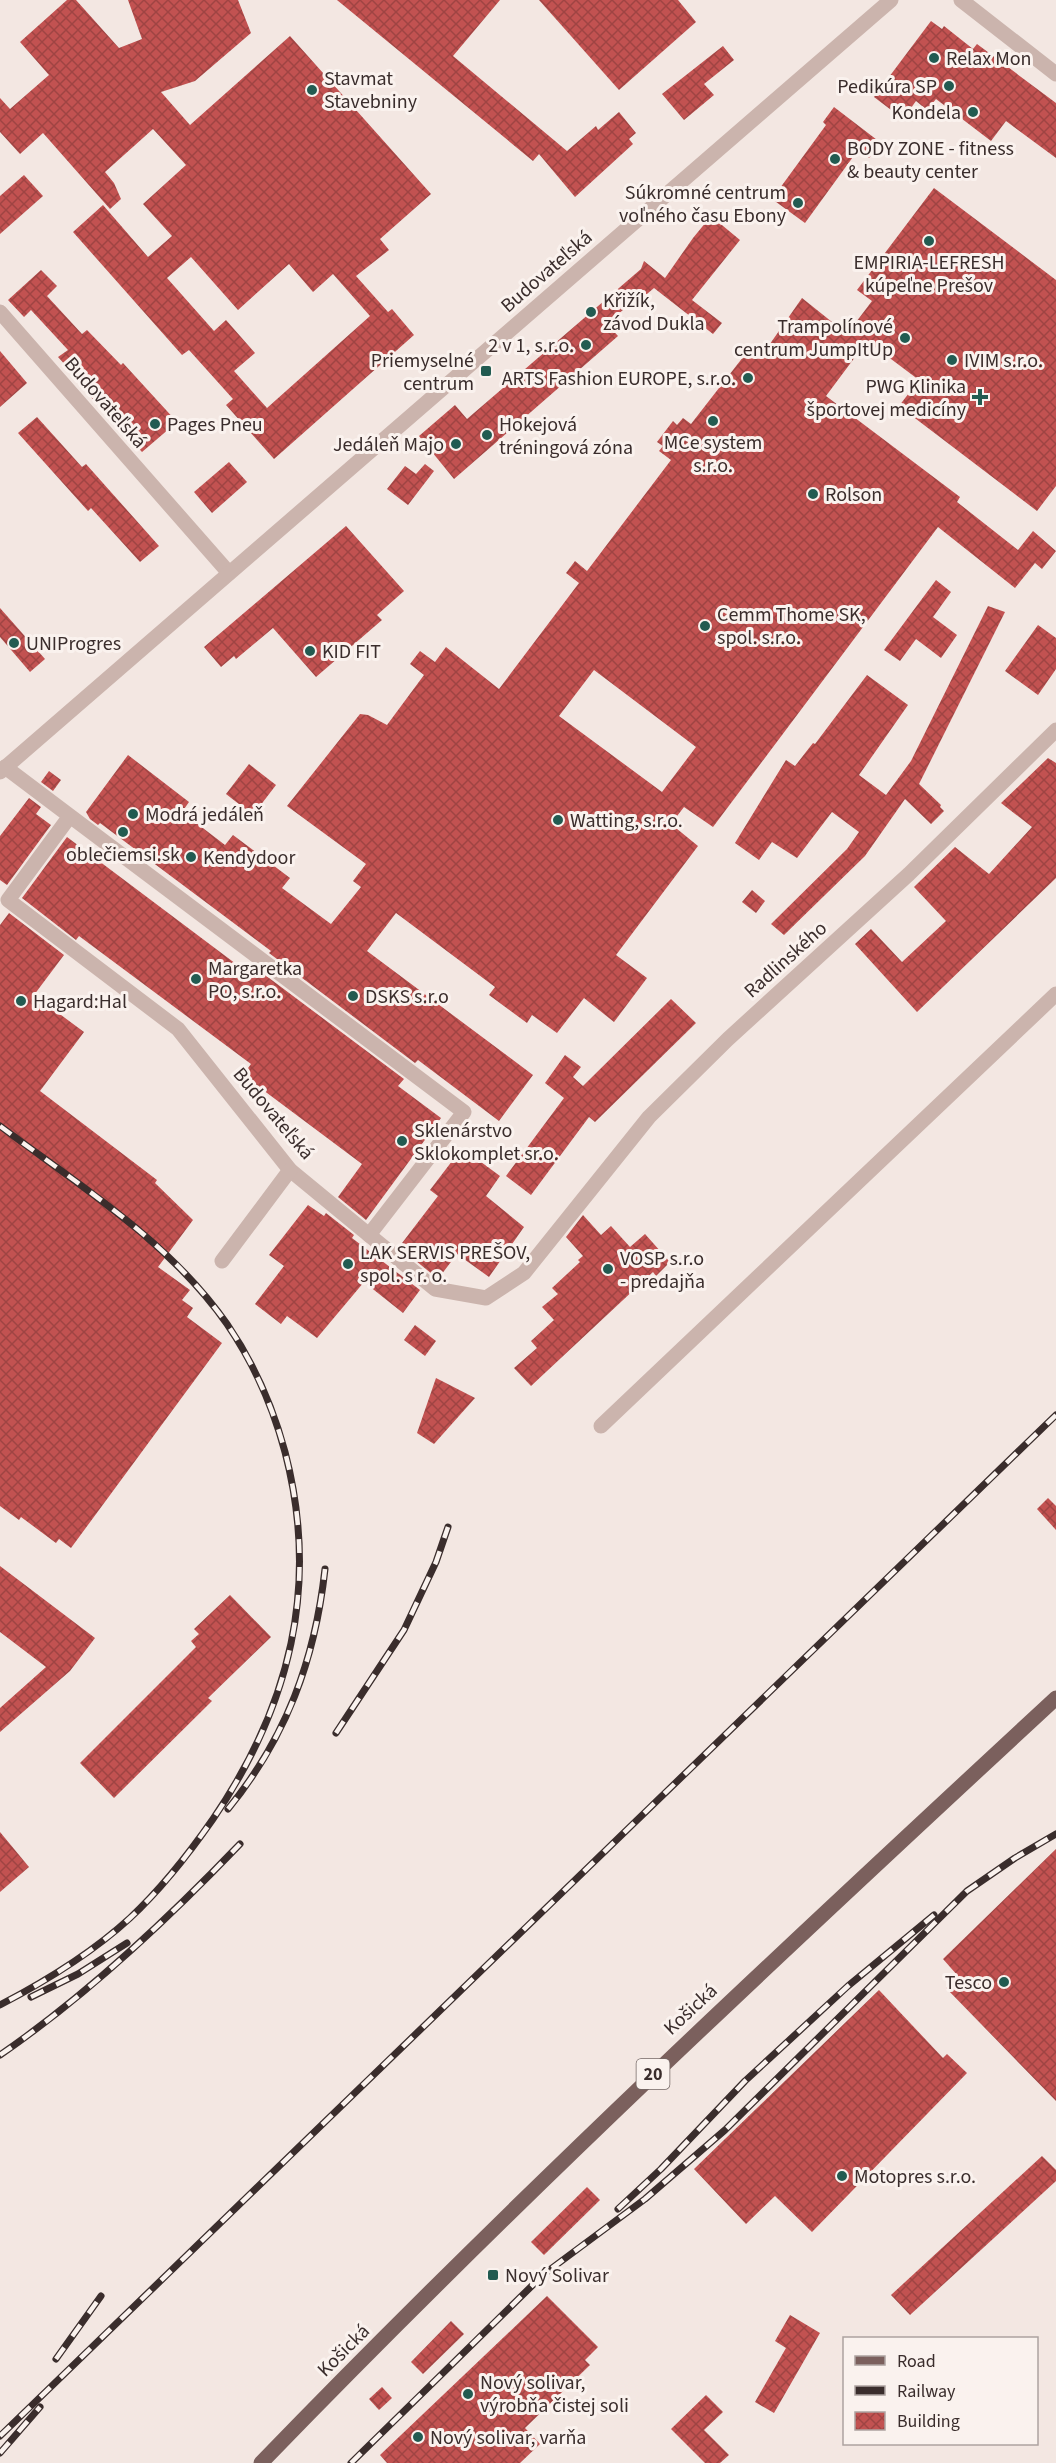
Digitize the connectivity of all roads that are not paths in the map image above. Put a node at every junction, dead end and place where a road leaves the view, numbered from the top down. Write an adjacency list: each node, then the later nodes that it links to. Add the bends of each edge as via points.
1 (891, 0): 5 (street, Budovateľská)
2 (961, 0): 3 (street)
3 (1056, 74)
4 (0, 312): 5 (street, Budovateľská)
5 (229, 573): 7 (street, Budovateľská)
6 (1056, 730): 11 (street, Radlinského, via 909,874 728,1039 649,1117 524,1273 486,1298 435,1289)
7 (3, 770): 8 (street, Budovateľská)
8 (70, 816): 10 (street, Budovateľská, via 8,900 178,1029); 11 (street, Budovateľská, via 464,1112)
9 (1056, 994): 13 (street)
10 (290, 1170): 11 (street, Budovateľská); 12 (street)
11 (369, 1235)
12 (222, 1261)
13 (601, 1426)
14 (1056, 1698): 15 (main road, Košická / 20, via 696,2032)
15 (261, 2463)

